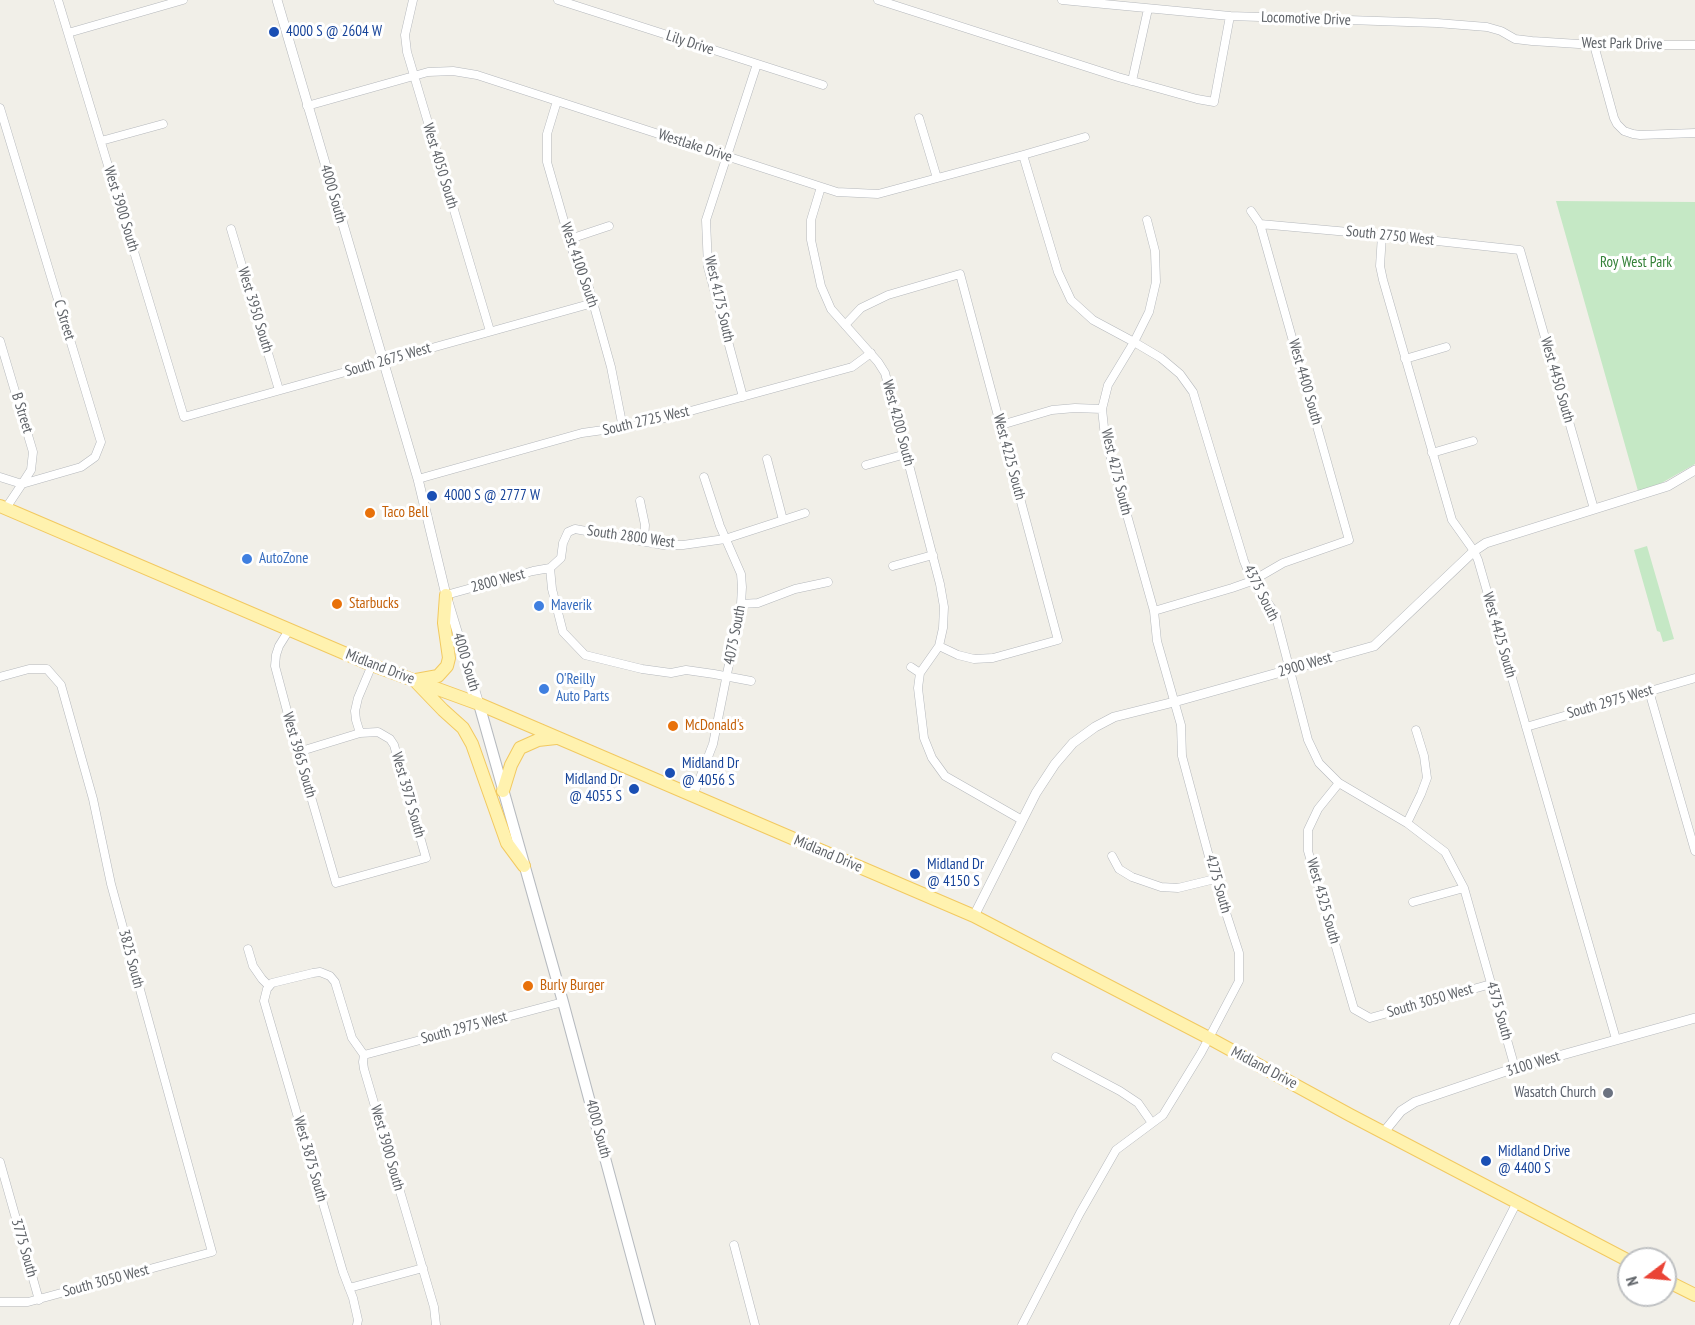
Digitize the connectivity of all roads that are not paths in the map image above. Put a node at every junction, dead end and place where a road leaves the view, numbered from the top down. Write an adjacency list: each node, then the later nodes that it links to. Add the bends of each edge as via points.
1 (58, 0): 11 (street, West 3900 South)
2 (183, 0): 8 (street)
3 (276, 0): 20 (street, 4000 South)
4 (413, 0): 16 (street, West 4050 South, via 405,35)
5 (558, 0): 15 (street, Lily Drive)
6 (878, 0): 17 (street)
7 (1062, 0): 9 (street, Locomotive Drive)
8 (167, 2): 11 (street)
9 (1148, 9): 10 (street, Locomotive Drive); 17 (street)
10 (1230, 16): 12 (street, Locomotive Drive, via 1487,27 1515,39); 17 (street, via 1214,102)
11 (68, 33): 26 (street, West 3900 South)
12 (1548, 42): 13 (street, West Park Drive)
13 (1594, 45): 14 (street, West Park Drive); 24 (street, via 1614,118 1624,131 1640,135)
14 (1695, 45)
15 (757, 64): 18 (street, Lily Drive); 28 (street, West 4175 South)
16 (413, 76): 19 (street, Westlake Drive, via 453,71 477,75); 20 (street, Westlake Drive); 41 (street, West 4050 South)
17 (1132, 81)
18 (823, 85)
19 (557, 101): 28 (street, Westlake Drive); 37 (street, West 4100 South, via 547,134 547,162)
20 (307, 106): 47 (street, 4000 South)
21 (0, 108): 63 (street, C Street, via 101,442 95,457 81,467)
22 (919, 118): 29 (street)
23 (163, 124): 26 (street)
24 (1695, 133)
25 (1084, 137): 27 (street, Westlake Drive)
26 (101, 141): 51 (street, West 3900 South)
27 (1023, 156): 29 (street, Westlake Drive); 43 (street, via 1058,272 1071,300 1094,320)
28 (728, 157): 30 (street, Westlake Drive); 49 (street, West 4175 South, via 706,220 708,267)
29 (937, 178): 30 (street, Westlake Drive, via 878,194 837,192)
30 (821, 187): 40 (street, West 4200 South, via 811,220 811,240 821,286 831,309)
31 (1251, 211): 33 (street, West 4400 South)
32 (1147, 220): 43 (street, via 1155,251 1156,282 1149,312)
33 (1260, 224): 36 (street, South 2750 West); 75 (street, West 4400 South, via 1349,540 1283,563)
34 (609, 226): 37 (street)
35 (231, 229): 48 (street, West 3950 South)
36 (1382, 235): 38 (street, South 2750 West); 46 (street, West 4425 South, via 1380,266)
37 (570, 239): 39 (street, West 4100 South)
38 (1520, 250): 66 (street, West 4450 South)
39 (593, 303): 41 (street, South 2675 West); 53 (street, West 4100 South)
40 (845, 325): 45 (street, West 4200 South); 52 (street, West 4225 South, via 861,308 888,295 960,274)
41 (490, 331): 47 (street, South 2675 West)
42 (0, 341): 63 (street, B Street, via 33,452 31,470)
43 (1134, 342): 50 (street, West 4275 South, via 1108,385); 75 (street, 4375 South, via 1180,374 1193,392)
44 (1446, 347): 46 (street)
45 (871, 353): 49 (street, South 2725 West, via 852,367); 56 (street, West 4200 South, via 885,373)
46 (1405, 359): 55 (street, West 4425 South)
47 (382, 362): 48 (street, South 2675 West); 62 (street, 4000 South)
48 (279, 390): 51 (street, South 2675 West)
49 (743, 397): 53 (street, South 2725 West)
50 (1102, 410): 52 (street, via 1052,410); 79 (street, West 4275 South, via 1105,437)
51 (184, 417)
52 (1001, 425): 81 (street, West 4225 South, via 1058,640 993,658 974,659)
53 (623, 428): 62 (street, South 2725 West, via 582,434)
54 (1473, 441): 55 (street)
55 (1432, 453): 71 (street, West 4425 South, via 1452,520)
56 (906, 454): 58 (street); 72 (street, West 4200 South)
57 (767, 459): 68 (street)
58 (866, 465)
59 (1695, 470): 66 (street, 2900 West, via 1668,486)
60 (0, 477): 63 (street)
61 (704, 477): 69 (street, 4075 South)
62 (418, 479): 77 (street, 4000 South)
63 (22, 484): 65 (street, B Street)
64 (640, 501): 70 (street)
65 (2, 509): 80 (main road, Midland Drive)
66 (1594, 509): 71 (street, 2900 West, via 1486,543)
67 (805, 513): 68 (street, South 2800 West)
68 (783, 520): 69 (street, South 2800 West)
69 (725, 539): 70 (street, South 2800 West, via 683,545); 78 (street, 4075 South, via 741,574)
70 (644, 540): 74 (street, South 2800 West, via 575,529 568,532 561,558)
71 (1474, 551): 84 (street, 2900 West, via 1374,646); 95 (street, West 4425 South)
72 (933, 555): 73 (street); 81 (street, West 4200 South, via 944,607)
73 (893, 566)
74 (550, 568): 77 (street, 2800 West); 87 (street, via 563,632 585,655 642,669 671,673 686,670)
75 (1252, 581): 79 (street); 84 (street, 4375 South, via 1275,613)
76 (828, 582): 78 (street, via 758,603)
77 (446, 595): 89 (main road, via 444,623 450,658 447,666 438,676); 93 (street, 4000 South)
78 (741, 604): 87 (street, 4075 South)
79 (1154, 611): 92 (street, West 4275 South, via 1157,641)
80 (289, 630): 82 (main road, Midland Drive); 99 (street, West 3965 South, via 279,646 275,666)
81 (939, 646): 85 (street, West 4200 South)
82 (372, 665): 89 (main road, Midland Drive); 97 (street, via 355,711)
83 (911, 667): 85 (street)
84 (1290, 670): 92 (street, 2900 West); 100 (street, 4375 South, via 1308,740 1319,763)
85 (920, 673): 103 (street, via 924,738 932,758 945,776)
86 (0, 677): 129 (street, 3825 South, via 29,669 47,669 60,685)
87 (727, 677): 90 (street); 102 (street, 4075 South, via 713,744)
88 (1695, 678): 91 (street, South 2975 West)
89 (414, 680): 93 (main road, Midland Drive); 107 (main road, via 463,728 507,843)
90 (751, 681)
91 (1649, 691): 95 (street, South 2975 West); 105 (street)
92 (1174, 702): 94 (street, West 4275 South); 103 (street, 2900 West, via 1114,717 1073,743 1055,764)
93 (479, 704): 98 (main road, Midland Drive); 101 (main road, 4000 South)
94 (1181, 725): 108 (street, 4275 South, via 1182,756)
95 (1526, 727): 120 (street, West 4425 South)
96 (1416, 730): 104 (street, via 1426,778)
97 (360, 733): 99 (street); 109 (street, West 3975 South, via 378,732 394,745 426,858)
98 (557, 738): 101 (main road, via 538,740 520,748); 102 (main road, Midland Drive)
99 (298, 752): 109 (street, West 3965 South)
100 (1339, 783): 104 (street, 4375 South); 117 (street, West 4325 South, via 1318,809 1308,830 1308,851 1354,1009)
101 (503, 791): 107 (main road, 4000 South)
102 (693, 796): 112 (main road, Midland Drive)
103 (1022, 820): 112 (street, 2900 West)
104 (1407, 823): 110 (street, 4375 South, via 1445,852)
105 (1695, 849)
106 (1112, 856): 108 (street, via 1119,869 1161,887 1178,888)
107 (524, 866): 116 (main road, 4000 South)
108 (1215, 879): 119 (street, 4275 South, via 1239,953 1239,981)
109 (336, 883)
110 (1464, 888): 111 (street); 114 (street, 4375 South)
111 (1413, 902)
112 (974, 916): 119 (main road, Midland Drive)
113 (248, 949): 115 (street, West 3875 South)
114 (1491, 984): 117 (street, South 3050 West); 123 (street, 4375 South)
115 (267, 989): 121 (street, West 3900 South, via 272,984 314,973 330,976 352,1038); 133 (street, West 3875 South, via 264,1001)
116 (563, 1002): 121 (street, South 2975 West); 139 (main road, 4000 South)
117 (1370, 1018)
118 (1695, 1018): 120 (street, 3100 West)
119 (1209, 1038): 124 (street, 4275 South, via 1163,1115); 125 (main road, Midland Drive)
120 (1616, 1039): 123 (street, 3100 West)
121 (364, 1055): 131 (street, West 3900 South, via 364,1069)
122 (1056, 1057): 124 (street, via 1138,1103)
123 (1515, 1068): 125 (street, 3100 West, via 1415,1102 1401,1111)
124 (1152, 1123): 141 (street, 4275 South, via 1116,1150)
125 (1384, 1132): 127 (main road, Midland Drive)
126 (0, 1162): 135 (street, 3775 South)
127 (1517, 1202): 130 (main road, Midland Drive); 142 (street)
128 (734, 1245): 140 (street)
129 (212, 1252): 135 (street, South 3050 West)
130 (1617, 1255)
131 (423, 1268): 133 (street); 138 (street, West 3900 South)
132 (1677, 1286): 134 (main road)
133 (349, 1288): 137 (street, West 3875 South)
134 (1695, 1295)
135 (39, 1299): 136 (street, South 3050 West)
136 (0, 1302)
137 (357, 1325)
138 (436, 1325)
139 (650, 1325)
140 (755, 1325)
141 (1022, 1325)
142 (1454, 1325)

